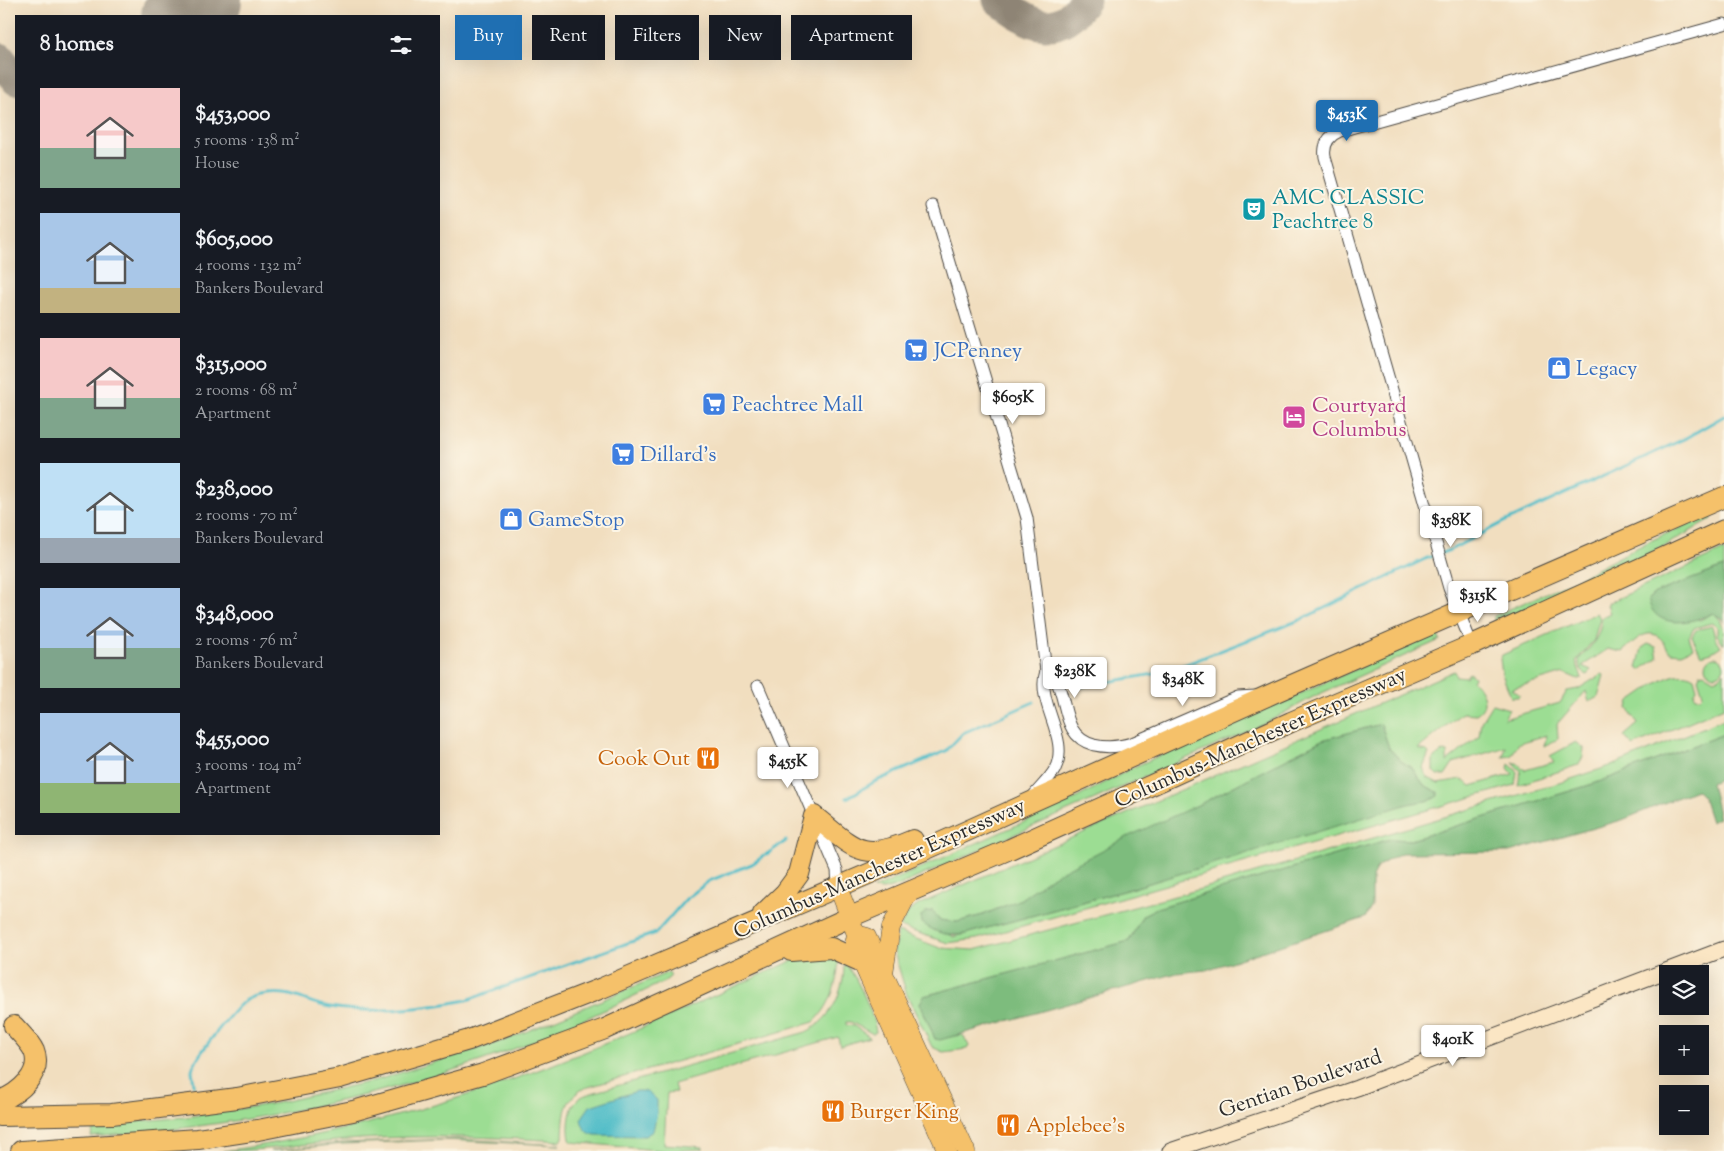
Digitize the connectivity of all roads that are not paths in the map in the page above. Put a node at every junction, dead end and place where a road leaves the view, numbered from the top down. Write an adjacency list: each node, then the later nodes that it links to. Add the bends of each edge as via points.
1 (1724, 24): 5 (street, via 1340,131 1328,140 1325,157 1443,568)
2 (933, 206): 7 (street, via 1027,518)
3 (1724, 497): 5 (highway, Columbus-Manchester Expressway)
4 (1724, 530): 6 (highway, Columbus-Manchester Expressway)
5 (1459, 612): 6 (street); 9 (highway, Columbus-Manchester Expressway)
6 (1472, 645): 13 (highway, Columbus-Manchester Expressway)
7 (1046, 671): 9 (street, via 1057,680 1072,731 1083,740 1101,746 1132,743 1238,697); 10 (street, via 1042,683 1060,752 1055,769)
8 (758, 686): 11 (street)
9 (1268, 695): 10 (highway, Columbus-Manchester Expressway)
10 (1025, 804): 11 (highway, via 1007,799 891,849 868,852 849,844); 12 (highway, Columbus-Manchester Expressway)
11 (814, 816): 12 (street, via 837,870); 14 (highway, via 799,874 785,893)
12 (838, 887): 14 (highway, Columbus-Manchester Expressway); 15 (main road)
13 (909, 892): 15 (highway, Columbus-Manchester Expressway); 19 (main road, via 891,927)
14 (755, 922): 22 (highway, Columbus-Manchester Expressway, via 602,988 469,1040 340,1078 177,1107 93,1115)
15 (853, 925): 17 (highway, Columbus-Manchester Expressway); 18 (main road, via 854,945); 19 (main road, via 867,937)
16 (1724, 949): 28 (main road, Gentian Boulevard, via 1358,1088)
17 (772, 953): 18 (highway, via 831,948); 24 (highway, Columbus-Manchester Expressway, via 605,1029 483,1074 354,1111 198,1139)
18 (862, 962): 23 (main road)
19 (884, 974): 27 (main road)
20 (14, 1026): 21 (highway, via 33,1050 36,1065 29,1080)
21 (0, 1101)
22 (0, 1116)
23 (935, 1124): 25 (main road); 26 (main road)
24 (21, 1151)
25 (935, 1151)
26 (947, 1151)
27 (966, 1151)
28 (1170, 1151)

